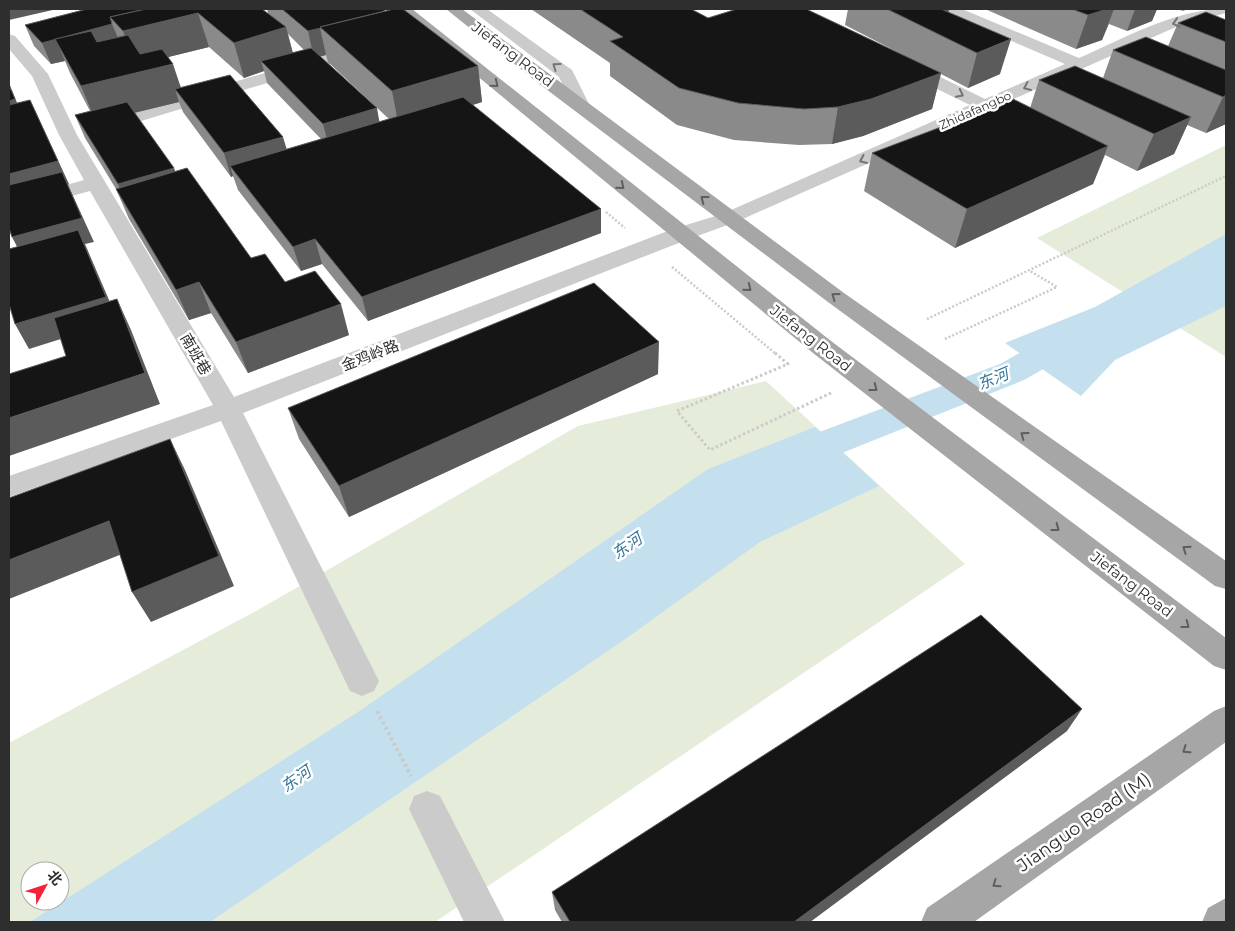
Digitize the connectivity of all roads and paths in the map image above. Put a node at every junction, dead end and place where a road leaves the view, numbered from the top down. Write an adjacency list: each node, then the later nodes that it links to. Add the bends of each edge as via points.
1 (403, 9): 6 (main road, Jiefang Road)
2 (453, 9): 12 (main road, Jiefang Road)
3 (477, 9): 12 (street, one-way to 3, via 566,74)
4 (950, 9): 11 (street)
5 (1223, 9): 11 (street, Zhidafangbo, one-way to 11, via 1170,24)
6 (431, 31): 8 (street); 20 (main road, Jiefang Road, one-way to 20)
7 (15, 37): 14 (street, 南班巷, via 40,74 49,114)
8 (412, 37)
9 (383, 44): 14 (street, via 175,107)
10 (888, 58): 13 (street, one-way to 13)
11 (1079, 64): 13 (street, Zhidafangbo, one-way to 13)
12 (581, 106): 19 (main road, Jiefang Road, one-way to 12)
13 (986, 106): 19 (street, Zhidafangbo, one-way to 19)
14 (68, 135): 16 (street, 南班巷)
15 (1226, 176): 22 (path)
16 (96, 183): 17 (street); 23 (street, 南班巷)
17 (9, 207)
18 (606, 212): 21 (path)
19 (729, 218): 20 (street, 金鸡岭路); 26 (main road, Jiefang Road, one-way to 19, via 1064,464)
20 (681, 234): 21 (street, 金鸡岭路); 27 (main road, Jiefang Road, one-way to 27, via 1017,498)
21 (648, 247): 23 (street, 金鸡岭路); 24 (path, via 788,364)
22 (927, 319)
23 (228, 409): 25 (street, 金鸡岭路); 28 (street, 南班巷)
24 (678, 411)
25 (9, 487)
26 (1226, 577)
27 (1226, 656)
28 (362, 681): 30 (path)
29 (1226, 722): 33 (main road, Jianguo Road (M), one-way to 33)
30 (427, 808): 32 (street)
31 (1226, 918): 34 (main road)
32 (485, 922)
33 (941, 922)
34 (1222, 922)

